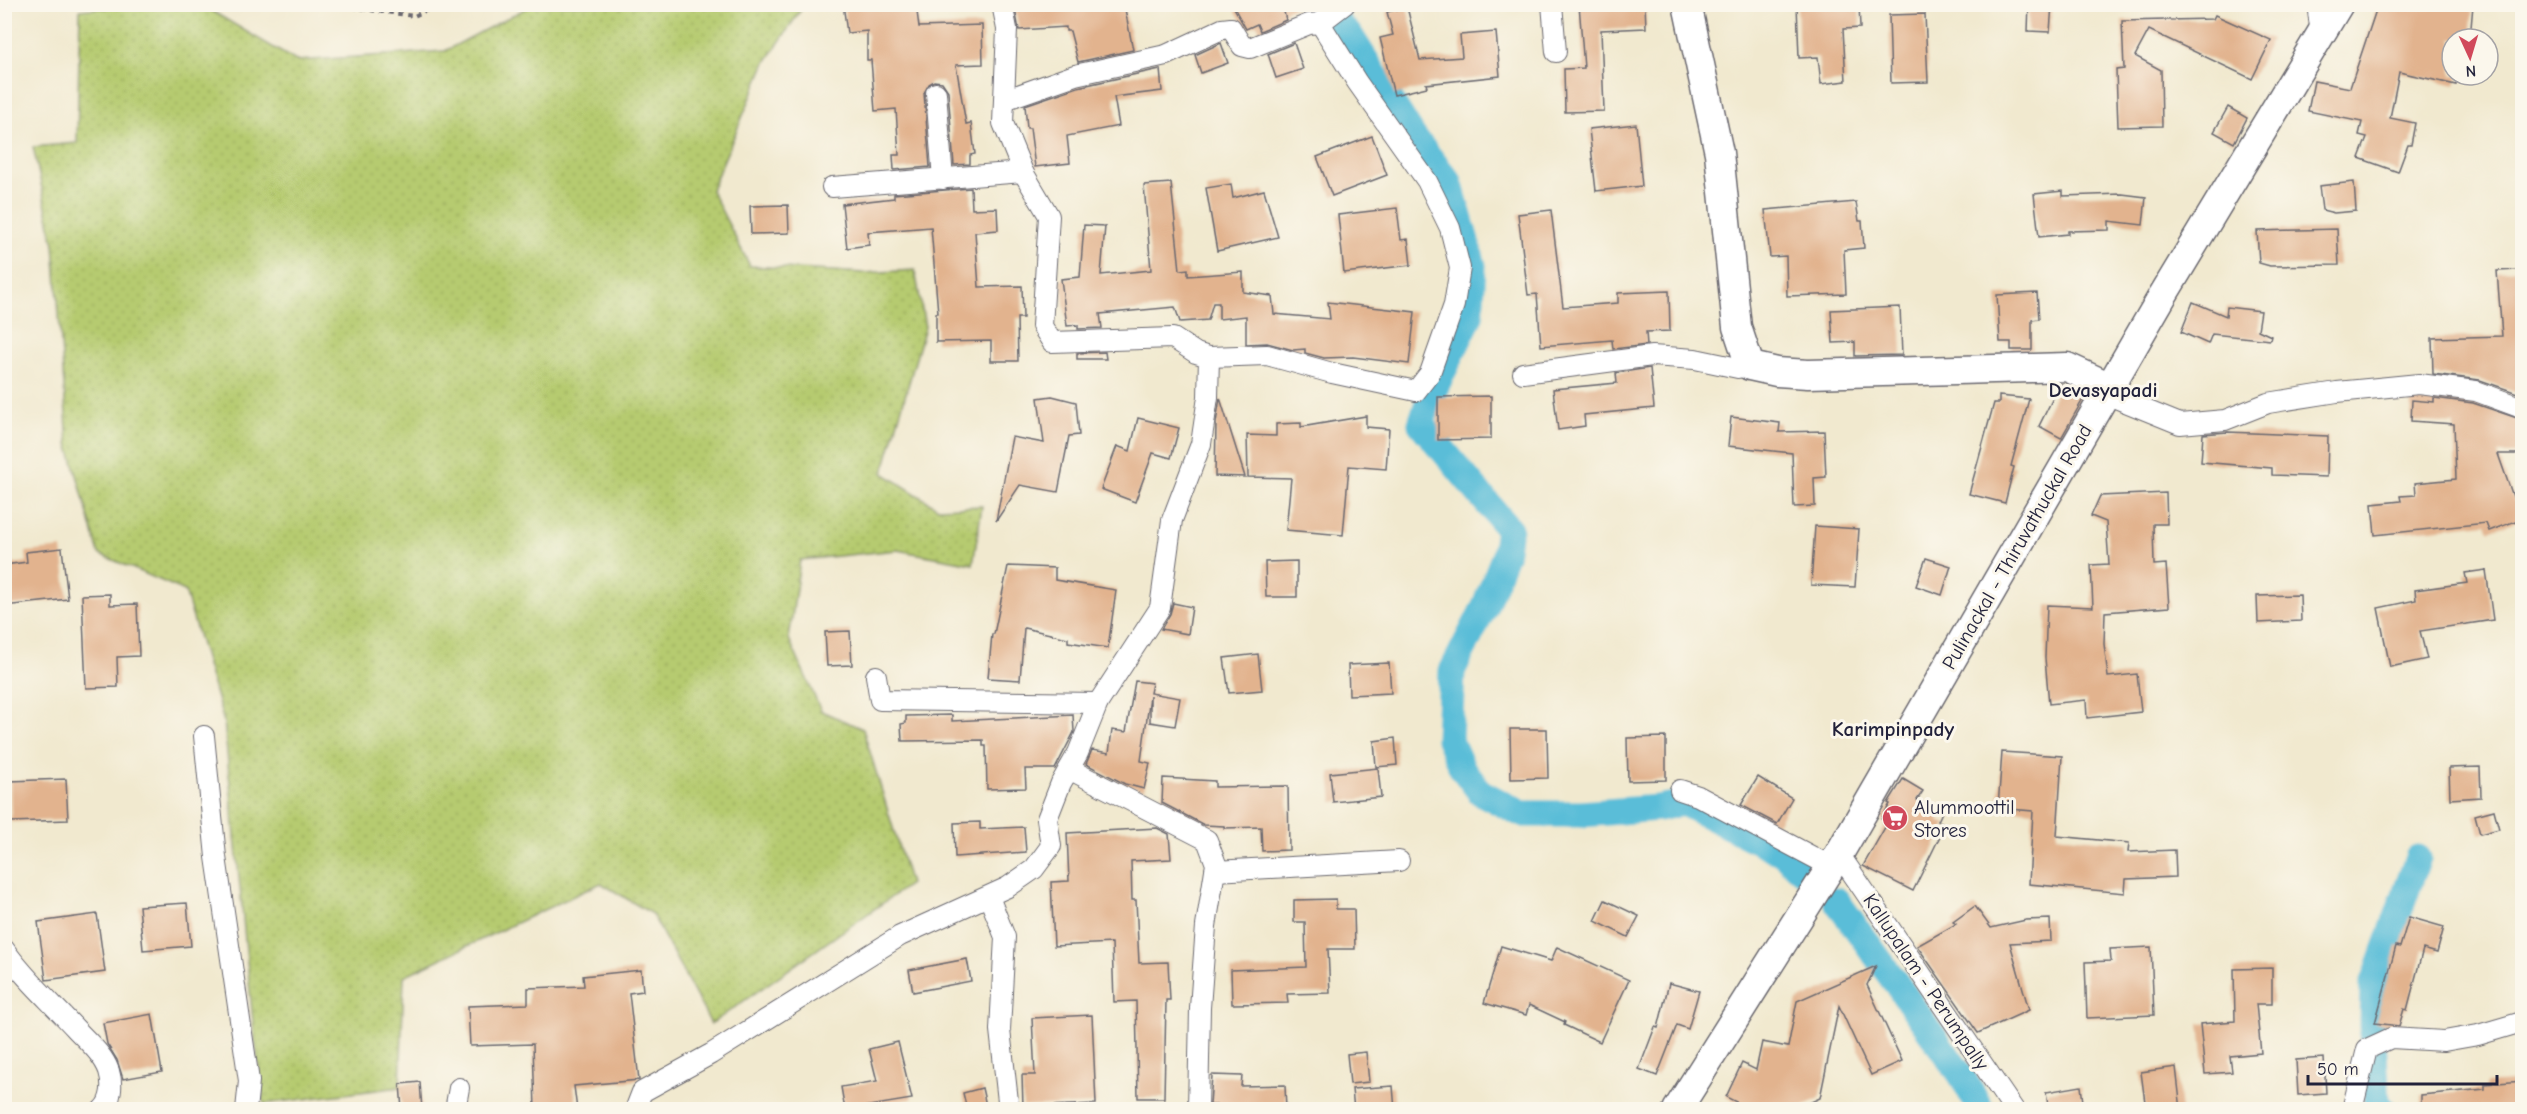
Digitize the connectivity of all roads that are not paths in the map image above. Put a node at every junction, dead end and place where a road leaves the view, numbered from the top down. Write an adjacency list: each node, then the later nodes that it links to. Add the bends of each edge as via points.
1 (1002, 4): 11 (street, via 1007,29)
2 (1345, 4): 7 (street)
3 (1552, 4): 9 (street)
4 (1688, 4): 16 (main road, via 1719,153 1737,327)
5 (2317, 4): 8 (street)
6 (2339, 4): 8 (main road, Pulinackal - Thiruvathuckal Road)
7 (1322, 21): 11 (street, via 1250,48 1242,46 1231,28 1222,29 1166,55 1075,75); 15 (street, via 1357,82 1427,181 1450,228 1460,268 1454,305 1430,373 1416,391 1267,355)
8 (2321, 34): 18 (main road, Pulinackal - Thiruvathuckal Road)
9 (1556, 52)
10 (936, 93): 13 (street)
11 (1004, 100): 12 (street, via 1003,123)
12 (1023, 172): 13 (street); 15 (street, via 1049,216 1042,326 1052,342 1173,338)
13 (943, 179): 14 (street)
14 (832, 187)
15 (1209, 357): 21 (street, via 1201,444 1173,520 1160,608)
16 (1750, 366): 17 (street, via 1738,368 1652,356); 18 (main road, via 1808,374 2067,367)
17 (1523, 374)
18 (2108, 390): 19 (street, via 2180,424 2225,420 2268,403 2419,384 2476,391); 26 (main road, Pulinackal - Thiruvathuckal Road)
19 (2523, 408)
20 (876, 676): 21 (street, via 880,700)
21 (1098, 703): 23 (street)
22 (204, 736): 33 (street, via 216,857 249,1081)
23 (1069, 770): 27 (street, via 1207,840); 28 (street, via 1047,819 1051,846 1034,869)
24 (1680, 790): 26 (street)
25 (1399, 861): 27 (street)
26 (1831, 865): 38 (main road, Pulinackal - Thiruvathuckal Road); 39 (street, Kallupalam - Perumpally)
27 (1215, 871): 37 (street, via 1200,1008)
28 (989, 897): 35 (street, via 900,936 711,1054 642,1092); 36 (street, via 1005,937 1000,1030)
29 (4, 949): 32 (street, via 99,1053 109,1072 111,1090)
30 (2523, 1022): 40 (street, via 2444,1041 2391,1038 2367,1049)
31 (459, 1088): 34 (street)
32 (102, 1110)
33 (246, 1110)
34 (455, 1110)
35 (635, 1110)
36 (1009, 1110)
37 (1198, 1110)
38 (1677, 1110)
39 (2013, 1110)
40 (2352, 1110)

